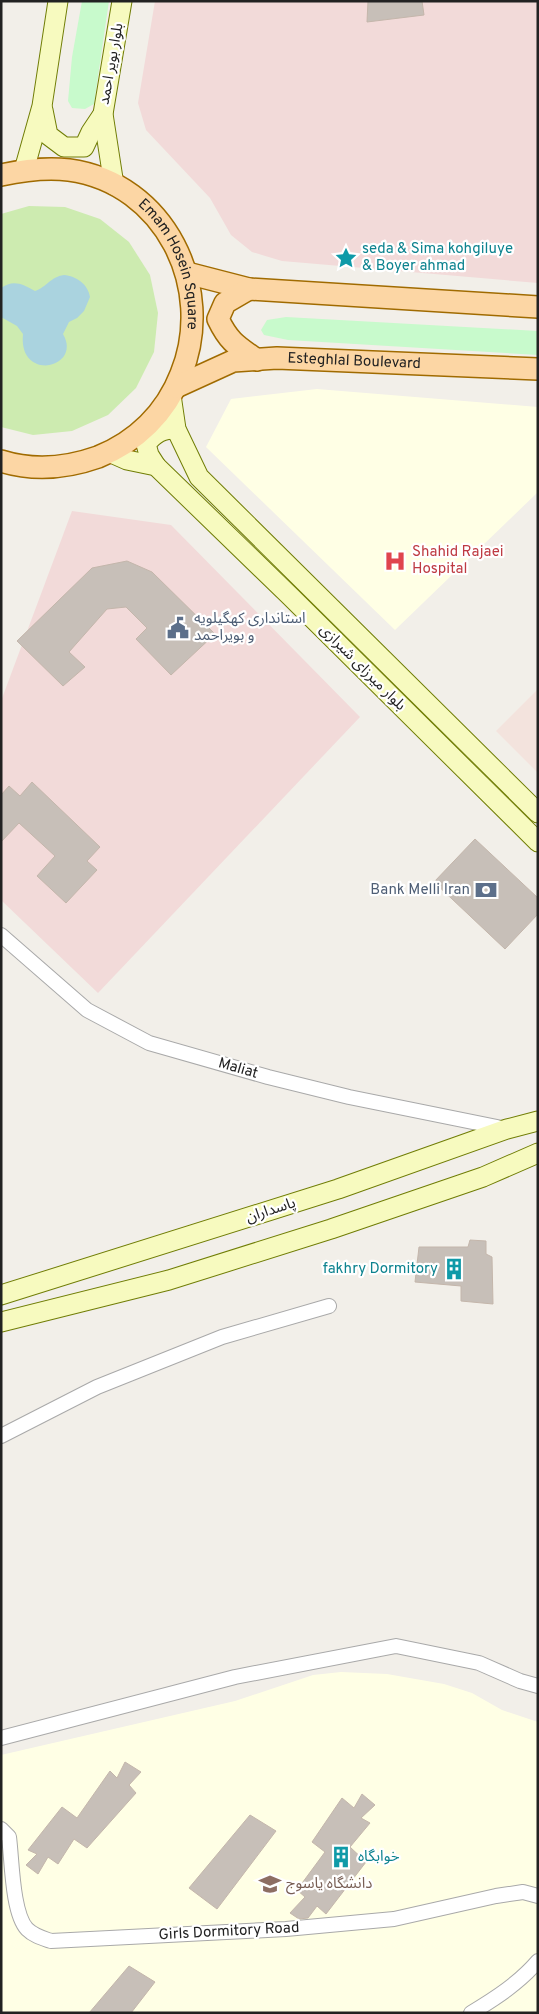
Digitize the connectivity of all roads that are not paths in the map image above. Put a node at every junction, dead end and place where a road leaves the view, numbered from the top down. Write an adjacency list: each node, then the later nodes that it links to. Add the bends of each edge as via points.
1 (58, 1): 3 (main road)
2 (122, 1): 4 (main road, بلوار بویر احمد)
3 (42, 106): 4 (main road, via 48,135 64,147 84,147); 5 (main road)
4 (103, 114): 7 (main road, بلوار بویر احمد)
5 (24, 170): 6 (main road, Emam Hosein Square); 7 (main road, Emam Hosein Square, via 70,170)
6 (1, 175)
7 (114, 185): 8 (main road, Emam Hosein Square, via 160,222 176,246)
8 (187, 273): 9 (main road); 13 (main road, Emam Hosein Square, via 193,302 193,331 187,360)
9 (248, 288): 10 (main road); 11 (main road, via 224,303 218,319 226,336)
10 (538, 307)
11 (257, 360): 12 (main road, Esteghlal Boulevard, via 277,358); 13 (main road, Esteghlal Boulevard, via 234,361)
12 (538, 368)
13 (174, 391): 14 (main road, بلوار میرزای شیرازی); 15 (main road, Emam Hosein Square, via 150,422)
14 (176, 429): 17 (main road, via 165,429 146,444); 18 (main road, بلوار میرزای شیرازی, via 199,477)
15 (109, 452): 16 (main road, Emam Hosein Square, via 60,466 35,467); 17 (main road, via 127,460)
16 (1, 461)
17 (156, 466): 19 (main road, بلوار میرزای شیرازی)
18 (538, 814)
19 (538, 842)
20 (1, 935): 22 (street, Maliat, via 87,1010 149,1043 286,1082)
21 (538, 1121): 22 (main road, پاسداران)
22 (507, 1129): 24 (main road, پاسداران, via 329,1192)
23 (538, 1153): 26 (main road, via 483,1177 293,1241 169,1280)
24 (1, 1295)
25 (329, 1306): 27 (street, via 213,1340 97,1387)
26 (1, 1322)
27 (1, 1436)
28 (538, 1686): 29 (street, via 479,1663 396,1646 235,1677)
29 (1, 1738)
30 (1, 1829): 31 (street, Girls Dormitory Road, via 9,1837 18,1914 26,1928 51,1941 286,1929 394,1919 523,1892)
31 (538, 1896)
32 (538, 1961): 33 (street, via 498,1997)
33 (471, 2013)

